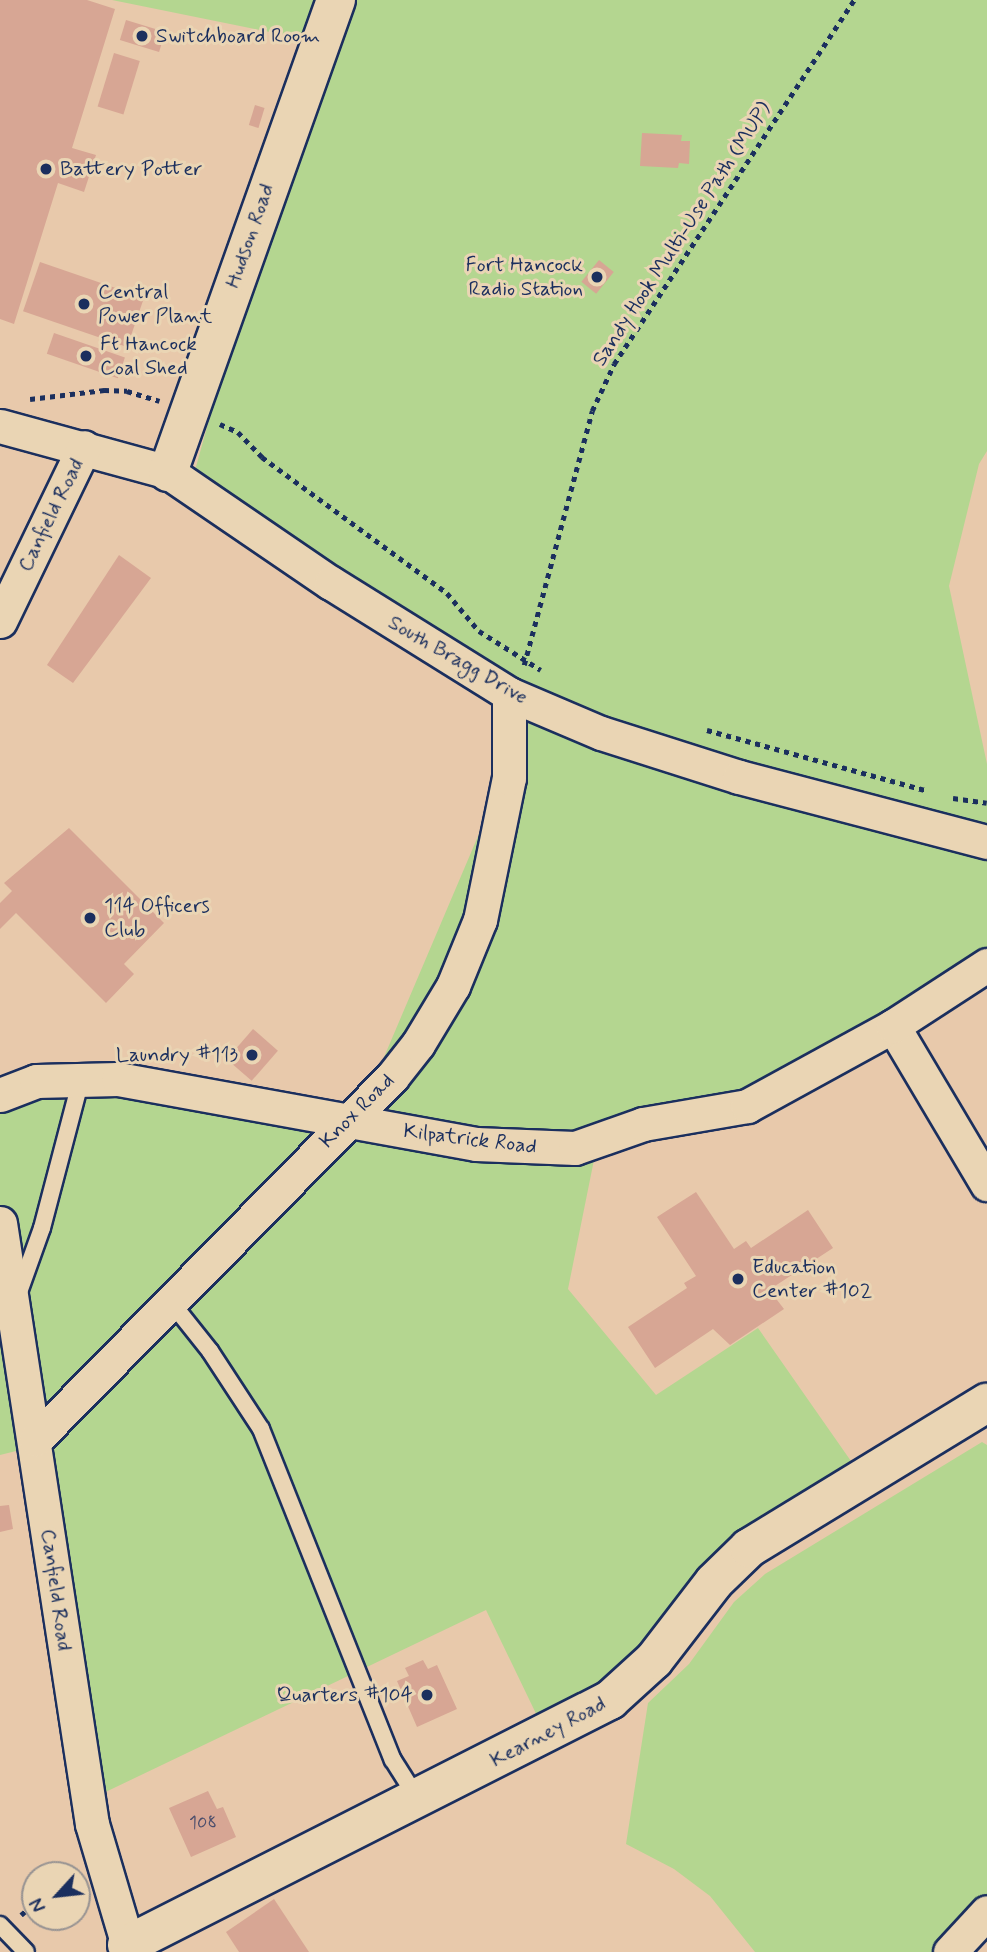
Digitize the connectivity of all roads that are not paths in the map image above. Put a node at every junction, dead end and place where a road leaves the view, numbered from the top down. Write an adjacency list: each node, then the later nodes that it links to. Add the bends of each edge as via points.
1 (336, 0): 4 (street, Hudson Road)
2 (0, 426): 3 (street, South Bragg Drive)
3 (84, 447): 4 (street, South Bragg Drive); 5 (street, Canfield Road)
4 (168, 472): 6 (street, South Bragg Drive, via 331,583)
5 (0, 621)
6 (509, 694): 7 (street, South Bragg Drive, via 641,747); 12 (street, Knox Road, via 509,778 496,855 466,960 418,1044 393,1077)
7 (987, 842)
8 (987, 965): 9 (street, Kilpatrick Road)
9 (893, 1026): 12 (street, Kilpatrick Road, via 747,1106 643,1124 575,1147 476,1144); 13 (street)
10 (82, 1076): 11 (street, Kilpatrick Road, via 36,1081); 12 (street, Kilpatrick Road); 15 (lane, via 43,1228)
11 (0, 1095)
12 (350, 1119): 16 (street, Knox Road)
13 (987, 1184)
14 (0, 1223): 15 (street, Canfield Road)
15 (15, 1301): 18 (street, Canfield Road)
16 (171, 1302): 18 (street, Knox Road); 19 (lane, via 210,1350 261,1429 393,1760)
17 (987, 1403): 19 (street, Kearney Road, via 749,1548 714,1583 654,1660 610,1700)
18 (36, 1440): 22 (street, Canfield Road, via 92,1824)
19 (418, 1798): 22 (street, Kearney Road)
20 (987, 1912): 24 (street)
21 (0, 1925): 23 (lane)
22 (122, 1950)
23 (26, 1952)
24 (950, 1952)

